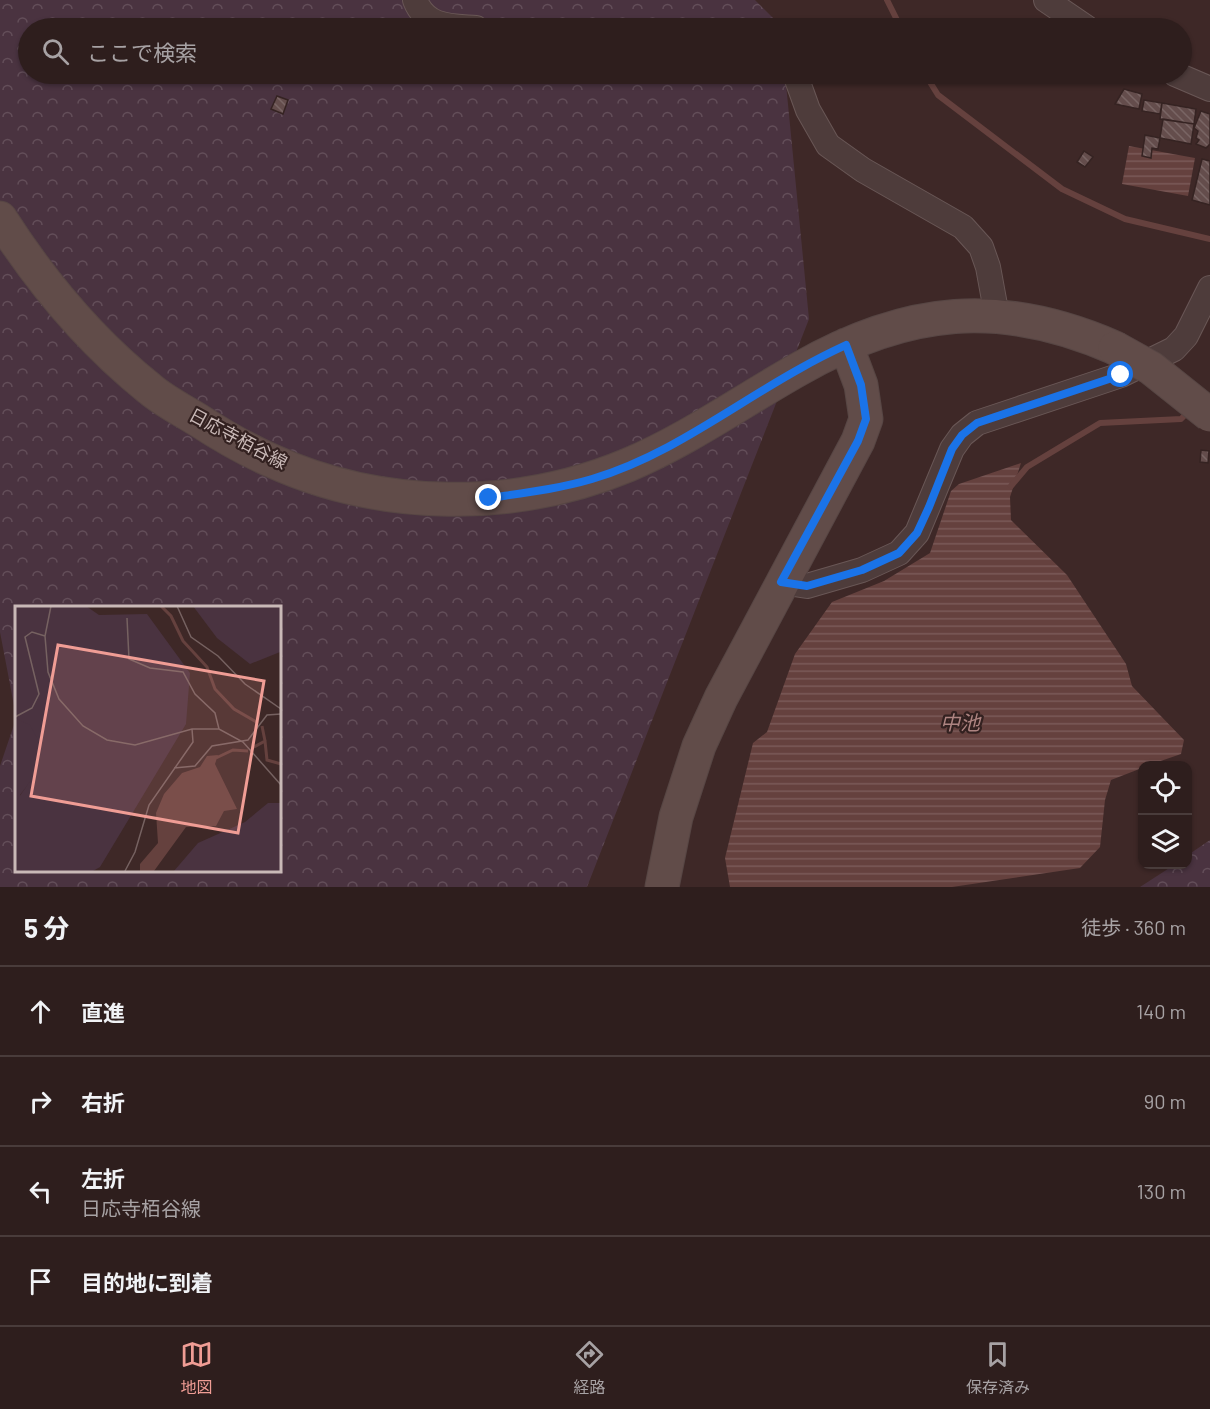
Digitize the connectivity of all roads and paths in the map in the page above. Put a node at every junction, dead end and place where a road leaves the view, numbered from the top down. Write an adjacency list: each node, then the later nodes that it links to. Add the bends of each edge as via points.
1 (415, 0): 3 (street, via 419,10)
2 (1046, 0): 4 (street)
3 (429, 18)
4 (1073, 18)
5 (1192, 81): 7 (street)
6 (799, 84): 10 (street, via 828,145 863,170 963,227 981,247)
7 (1210, 89)
8 (0, 218): 11 (main road, 日応寺栢谷線, via 26,260 63,305 151,391 271,461 375,493 433,499 489,498 593,479 665,449)
9 (1210, 288): 13 (street, via 1186,336 1174,348 1121,375 977,423 962,435 952,449 917,533 899,553 862,570 807,586)
10 (997, 316): 11 (main road, 日応寺栢谷線, via 927,319); 12 (main road, 日応寺栢谷線, bridge, via 1051,324 1114,348 1151,368)
11 (846, 345): 13 (main road, via 861,385 866,419 858,441)
12 (1210, 415)
13 (781, 582): 14 (main road, via 699,747 676,817)
14 (662, 887)

